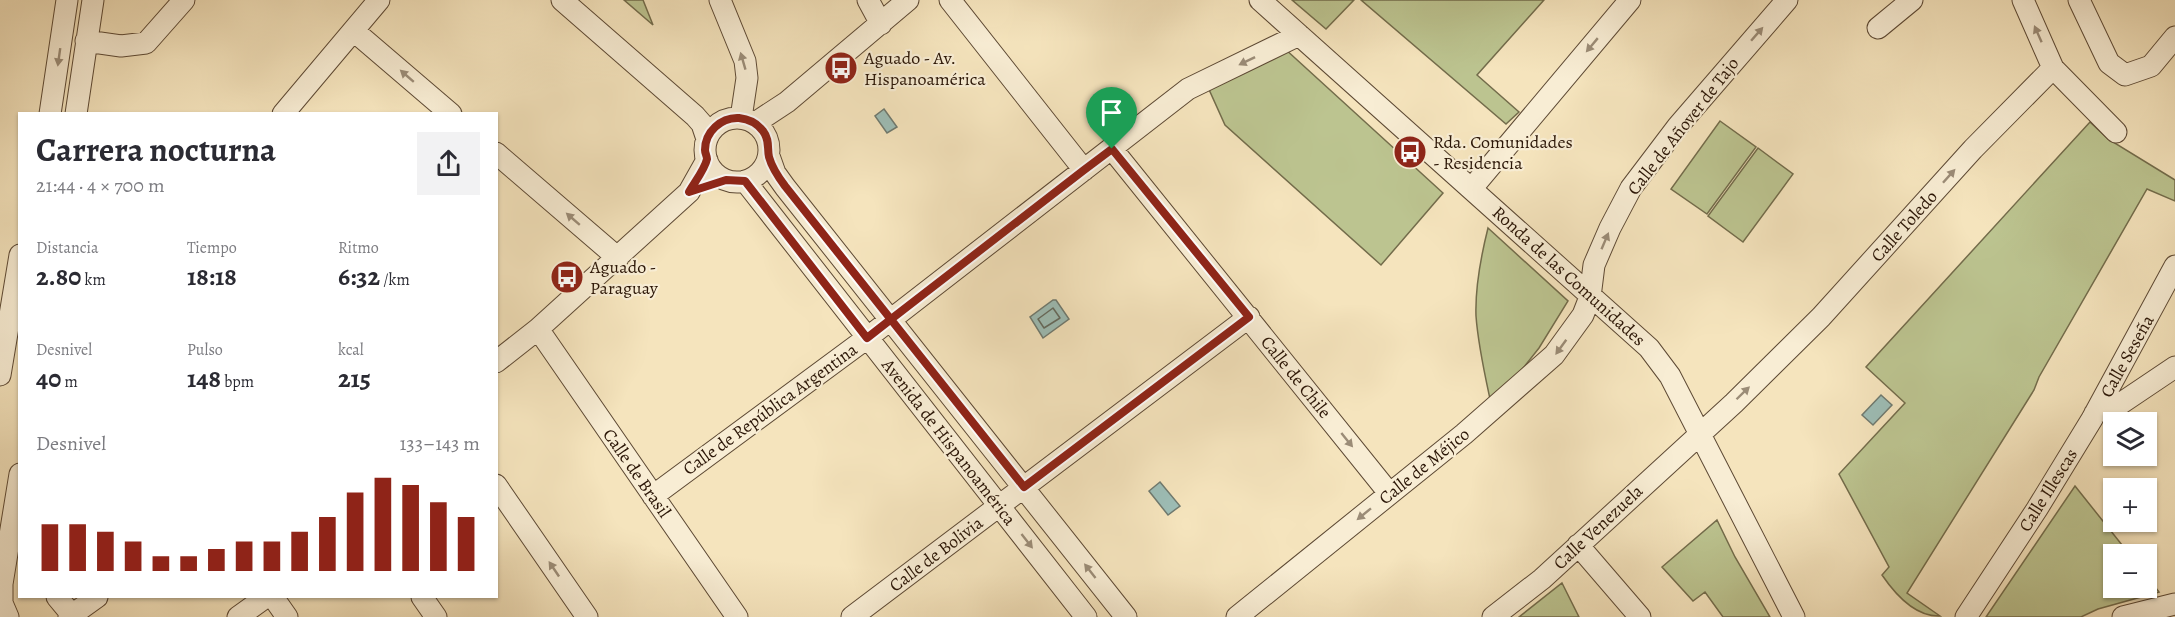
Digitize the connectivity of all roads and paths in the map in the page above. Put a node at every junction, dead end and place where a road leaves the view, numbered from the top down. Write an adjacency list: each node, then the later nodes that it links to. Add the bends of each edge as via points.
1 (67, 0): 25 (street, one-way to 25)
2 (93, 0): 22 (street)
3 (184, 0): 22 (street, via 146,44 121,46)
4 (379, 0): 19 (street)
5 (562, 0): 31 (street, via 695,116)
6 (581, 0): 29 (street, via 702,105)
7 (720, 0): 29 (street, one-way to 7, via 747,78 745,62)
8 (868, 0): 17 (street)
9 (908, 0): 17 (street)
10 (950, 0): 36 (street)
11 (1260, 0): 20 (street, Ronda de las Comunidades)
12 (1630, 0): 38 (street, one-way to 38)
13 (1786, 0): 43 (street, Calle de Añover de Tajo, one-way to 13, via 1594,265 1631,188 1678,126)
14 (1911, 0): 18 (street)
15 (2023, 0): 23 (street, one-way to 15)
16 (2079, 0): 21 (street, via 2109,63 2125,75 2151,66)
17 (881, 24): 24 (street)
18 (1878, 28)
19 (354, 31): 27 (street); 28 (street, one-way to 19)
20 (1299, 35): 33 (street, Calle de República Argentina, one-way to 33, via 1188,89); 38 (street, Ronda de las Comunidades)
21 (2175, 37)
22 (86, 41): 26 (street)
23 (2053, 68): 30 (street); 54 (street, Calle Toledo, one-way to 23, via 1838,300 1973,149)
24 (788, 102): 29 (street); 32 (street, via 774,124)
25 (51, 112)
26 (76, 112)
27 (285, 112)
28 (449, 112)
29 (740, 120): 31 (street, via 711,131); 32 (street, via 763,130)
30 (2116, 132)
31 (707, 139): 35 (street)
32 (768, 148): 37 (street, via 760,172); 45 (street, Avenida de Hispanoamérica, via 785,186)
33 (1112, 149): 36 (street, Calle de República Argentina); 44 (street, Calle de Chile)
34 (498, 155): 40 (street, one-way to 34)
35 (707, 160): 37 (street, via 711,168); 39 (street)
36 (1084, 170): 45 (street, Calle de República Argentina)
37 (736, 181): 39 (street); 47 (street, Avenida de Hispanoamérica)
38 (1472, 188): 43 (street, Ronda de las Comunidades)
39 (689, 192): 40 (street)
40 (618, 258): 46 (street)
41 (2175, 266): 49 (street, Calle Seseña)
42 (18, 267): 51 (street)
43 (1590, 297): 54 (street, Ronda de las Comunidades, via 1650,348 1670,376); 58 (street, Calle de Méjico, one-way to 58, via 1583,315 1554,355)
44 (1249, 317): 55 (street, Calle de Bolivia); 58 (street, Calle de Chile, one-way to 58)
45 (890, 320): 47 (street, Calle de República Argentina); 55 (street, Avenida de Hispanoamérica)
46 (538, 329): 48 (street); 59 (street, Calle de Brasil)
47 (867, 338): 59 (street, Calle de República Argentina); 60 (street, Avenida de Hispanoamérica)
48 (498, 360)
49 (2125, 360): 52 (street, via 2134,375); 53 (street, Calle Seseña)
50 (2175, 367): 52 (street)
51 (0, 375)
52 (2150, 385): 53 (street)
53 (2095, 414): 83 (street, Calle Illescas)
54 (1700, 433): 61 (street, Calle Venezuela); 82 (street, Ronda de las Comunidades)
55 (1024, 487): 60 (street, Calle de Bolivia); 78 (street, Avenida de Hispanoamérica, one-way to 55)
56 (498, 488): 74 (street, one-way to 56)
57 (18, 492): 62 (street)
58 (1389, 493): 79 (street, Calle de Méjico, one-way to 79)
59 (653, 496): 75 (street, Calle de Brasil)
60 (999, 506): 76 (street, Calle de Bolivia); 77 (street, Avenida de Hispanoamérica, one-way to 77)
61 (1578, 545): 80 (street, Calle Venezuela); 81 (street)
62 (11, 572): 70 (street, via 1,596)
63 (58, 598): 69 (street)
64 (96, 598): 69 (street)
65 (265, 598): 71 (street)
66 (274, 598): 72 (street)
67 (423, 598): 73 (street)
68 (2175, 604): 84 (street)
69 (71, 616)
70 (8, 617)
71 (238, 617)
72 (287, 617)
73 (436, 617)
74 (587, 617)
75 (737, 617)
76 (852, 617)
77 (1086, 617)
78 (1126, 617)
79 (1237, 617)
80 (1493, 617)
81 (1640, 617)
82 (1794, 617)
83 (1966, 617)
84 (2123, 617)

